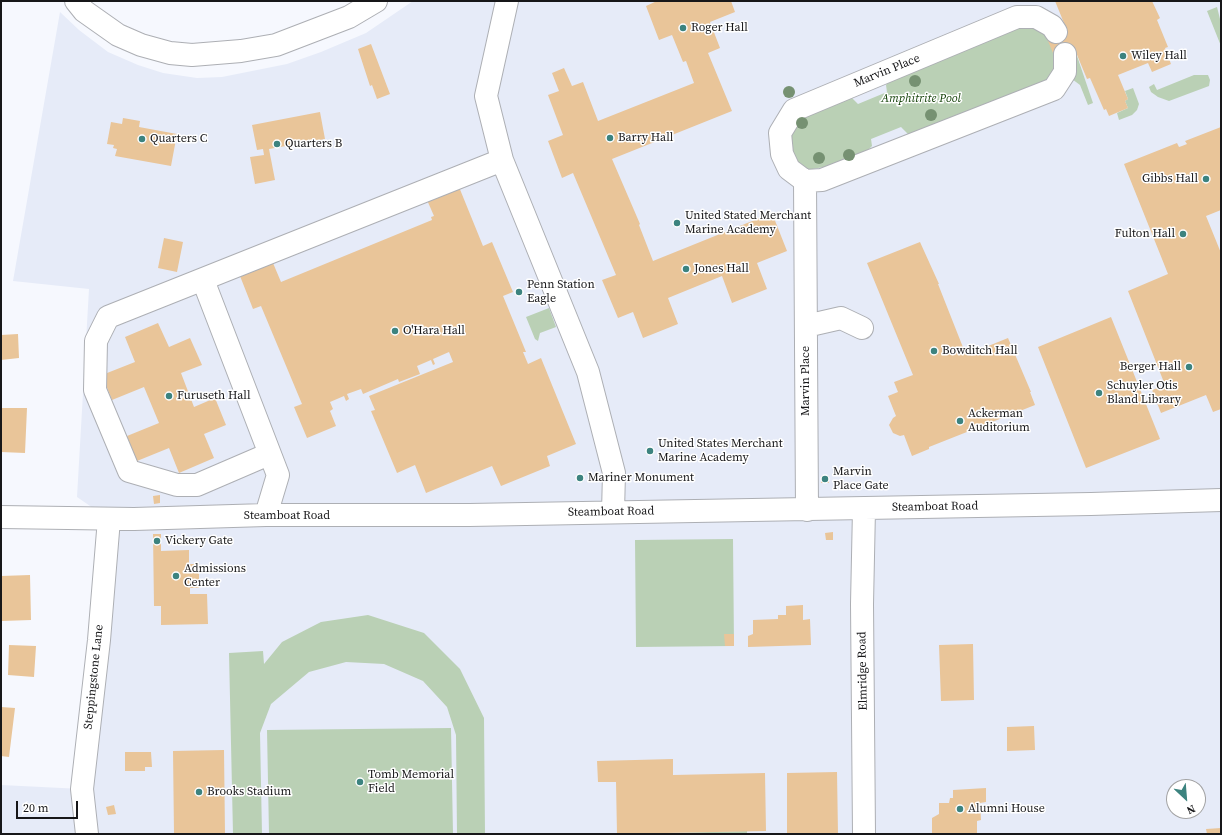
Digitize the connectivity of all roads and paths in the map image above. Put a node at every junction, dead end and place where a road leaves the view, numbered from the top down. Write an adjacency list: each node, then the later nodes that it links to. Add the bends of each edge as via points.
1 (76, 1): 2 (street, via 84,11 118,35 170,53 192,55 241,51 276,44 349,17)
2 (376, 1)
3 (507, 1): 6 (street, via 486,96)
4 (1056, 32): 7 (street, Marvin Place, via 1052,26 1036,17 1017,17 794,110 780,133 782,154 789,169)
5 (1065, 54): 7 (street, via 1065,72 1054,89 822,180)
6 (502, 160): 8 (street); 15 (street, via 588,372 614,473)
7 (806, 181): 9 (street, Marvin Place)
8 (203, 280): 11 (street); 11 (street, via 108,317 96,341 95,390 129,471 177,485 197,485)
9 (806, 326): 10 (street, via 841,318); 14 (street, Marvin Place)
10 (862, 328)
11 (269, 454): 16 (street, via 278,475)
12 (1221, 500): 13 (street, Steamboat Road)
13 (864, 509): 14 (street, Steamboat Road); 20 (street, Elmridge Road)
14 (807, 510): 15 (street, Steamboat Road)
15 (613, 512): 16 (street, Steamboat Road)
16 (266, 515): 18 (street, Steamboat Road)
17 (1, 516): 18 (street, Steamboat Road)
18 (109, 519): 19 (street, Steppingstone Lane, via 99,640 82,789)
19 (87, 834)
20 (864, 834)

